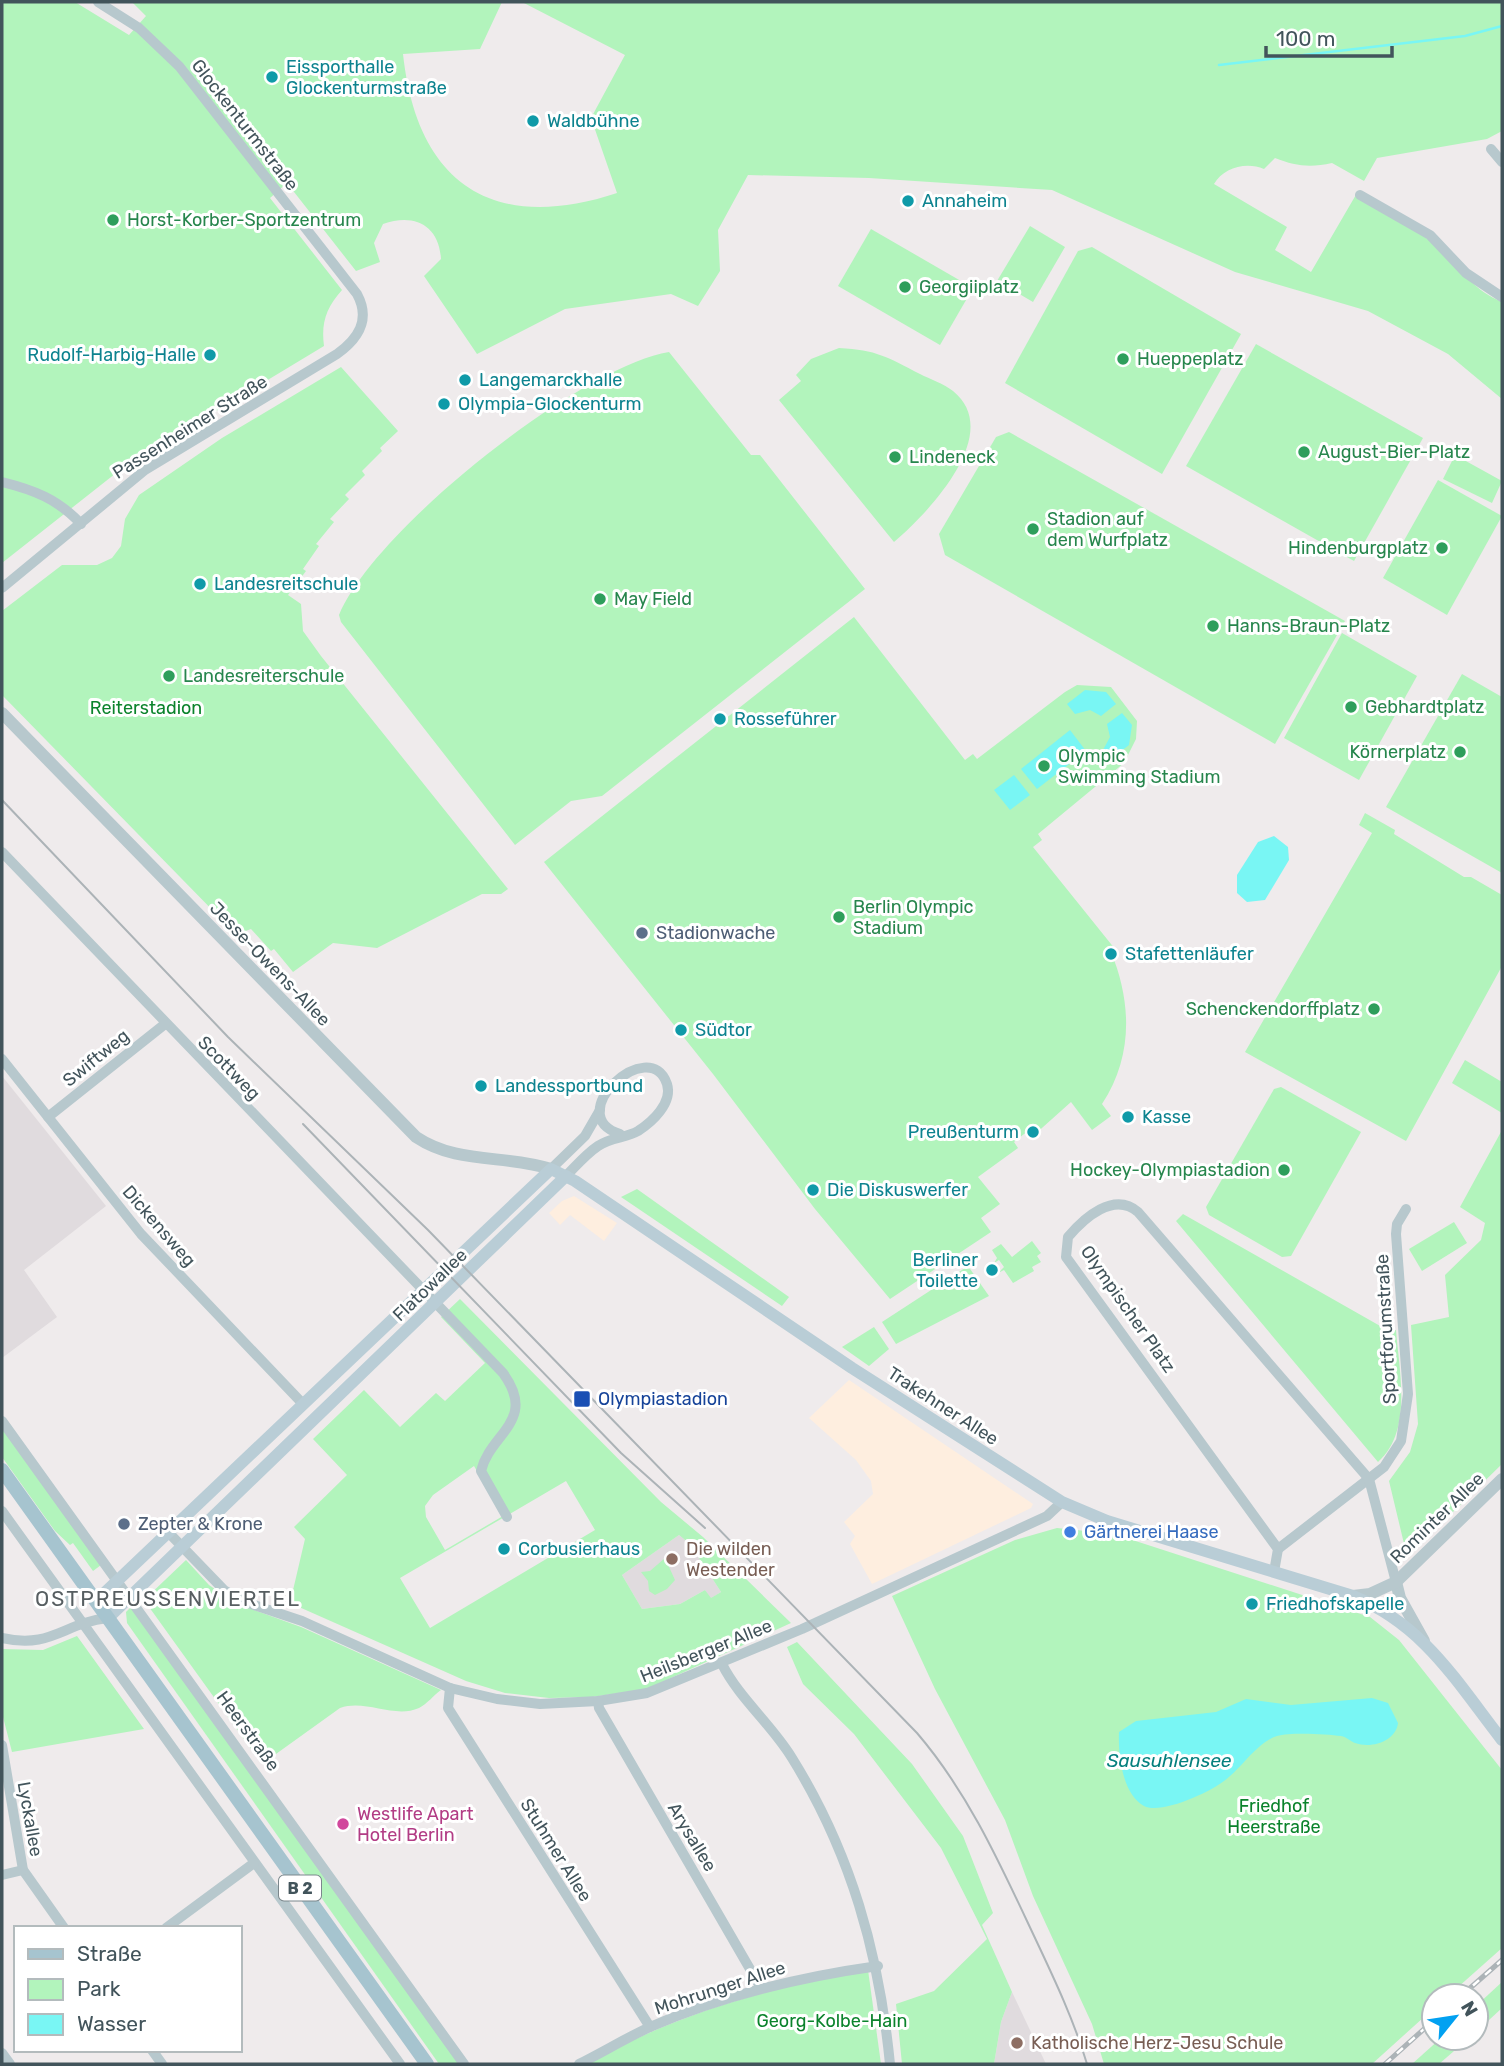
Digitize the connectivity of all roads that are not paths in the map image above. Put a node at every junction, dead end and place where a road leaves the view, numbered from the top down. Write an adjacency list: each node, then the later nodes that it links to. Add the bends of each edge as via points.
1 (98, 2): 6 (street, Glockenturmstraße, via 139,28 178,66 357,294)
2 (1491, 149): 3 (street)
3 (1502, 162)
4 (1360, 195): 5 (street, via 1430,234 1466,273)
5 (1502, 297)
6 (363, 323): 8 (street, Passenheimer Straße, via 354,341 337,354 145,470)
7 (2, 482): 8 (street, via 43,494)
8 (80, 524): 9 (street, Passenheimer Straße)
9 (2, 588)
10 (2, 713): 17 (street, Jesse-Owens-Allee, via 416,1138 456,1156 519,1161)
11 (2, 852): 12 (street, Scottweg)
12 (164, 1024): 15 (street, Swiftweg); 20 (street, Scottweg)
13 (2, 1059): 15 (street, Dickensweg)
14 (600, 1110): 16 (street, via 607,1128); 16 (street, via 606,1093 632,1070 650,1068 664,1079 668,1093 664,1107 639,1131); 17 (street, via 585,1136)
15 (48, 1117): 22 (street, Dickensweg, via 141,1234)
16 (620, 1135): 18 (street, via 599,1145)
17 (551, 1169): 18 (main road, Trakehner Allee); 20 (main road, Flatowallee)
18 (566, 1176): 21 (main road, Flatowallee); 28 (main road, Trakehner Allee)
19 (1406, 1209): 26 (street, Sportforumstraße, via 1396,1234 1408,1394 1406,1423 1396,1450)
20 (428, 1285): 21 (street, Scottweg); 22 (main road, Flatowallee)
21 (441, 1299): 23 (main road, Flatowallee); 30 (street, Scottweg, via 513,1390 513,1419 481,1471)
22 (303, 1404): 23 (main road); 31 (main road, Flatowallee)
23 (316, 1417): 32 (main road, Flatowallee)
24 (2, 1421): 35 (street, Heerstraße)
25 (2, 1470): 39 (main road, B 2)
26 (1369, 1479): 33 (street); 33 (street, Olympischer Platz, via 1131,1206 1110,1204 1074,1229 1065,1246 1066,1257); 36 (street, Olympischer Platz)
27 (1502, 1479): 36 (street, Rominter Allee)
28 (1062, 1502): 34 (main road, Trakehner Allee, via 1107,1521); 44 (street, Heilsberger Allee, via 1046,1516)
29 (2, 1511): 41 (street)
30 (507, 1517)
31 (168, 1532): 32 (street, Heilsberger Allee); 35 (main road, Flatowallee)
32 (181, 1546): 38 (main road, Flatowallee); 45 (street, Heilsberger Allee, via 234,1597 302,1621)
33 (1278, 1549): 34 (street)
34 (1275, 1572): 37 (main road, Trakehner Allee)
35 (117, 1581): 38 (street, Heerstraße); 39 (main road, Flatowallee)
36 (1396, 1582): 37 (street); 43 (street)
37 (1353, 1596): 43 (main road, Trakehner Allee, via 1383,1608)
38 (128, 1597): 40 (main road, Flatowallee); 61 (street, Heerstraße)
39 (96, 1601): 40 (main road, B 2); 41 (street)
40 (108, 1618): 41 (street); 60 (main road, B 2)
41 (81, 1622): 42 (street, via 36,1642); 49 (street)
42 (2, 1639)
43 (1425, 1642): 47 (main road, Trakehner Allee)
44 (722, 1664): 46 (street, Heilsberger Allee, via 647,1693); 54 (street, via 790,1755 820,1808 852,1881)
45 (450, 1688): 46 (street, Heilsberger Allee, via 516,1702); 56 (street, Stuhmer Allee, via 447,1708)
46 (598, 1701): 55 (street, Arysallee)
47 (1502, 1740)
48 (2, 1747): 50 (street, Lyckallee)
49 (254, 1863): 53 (street); 59 (street)
50 (23, 1870): 51 (street); 52 (street, Lyckallee)
51 (2, 1875)
52 (63, 1926)
53 (169, 1926)
54 (878, 1966): 55 (street, Mohrunger Allee); 63 (street)
55 (761, 1988): 56 (street, Mohrunger Allee)
56 (650, 2027): 62 (street, Mohrunger Allee)
57 (2, 2053): 58 (street)
58 (10, 2064)
59 (400, 2064)
60 (427, 2064)
61 (464, 2064)
62 (579, 2064)
63 (890, 2064)

